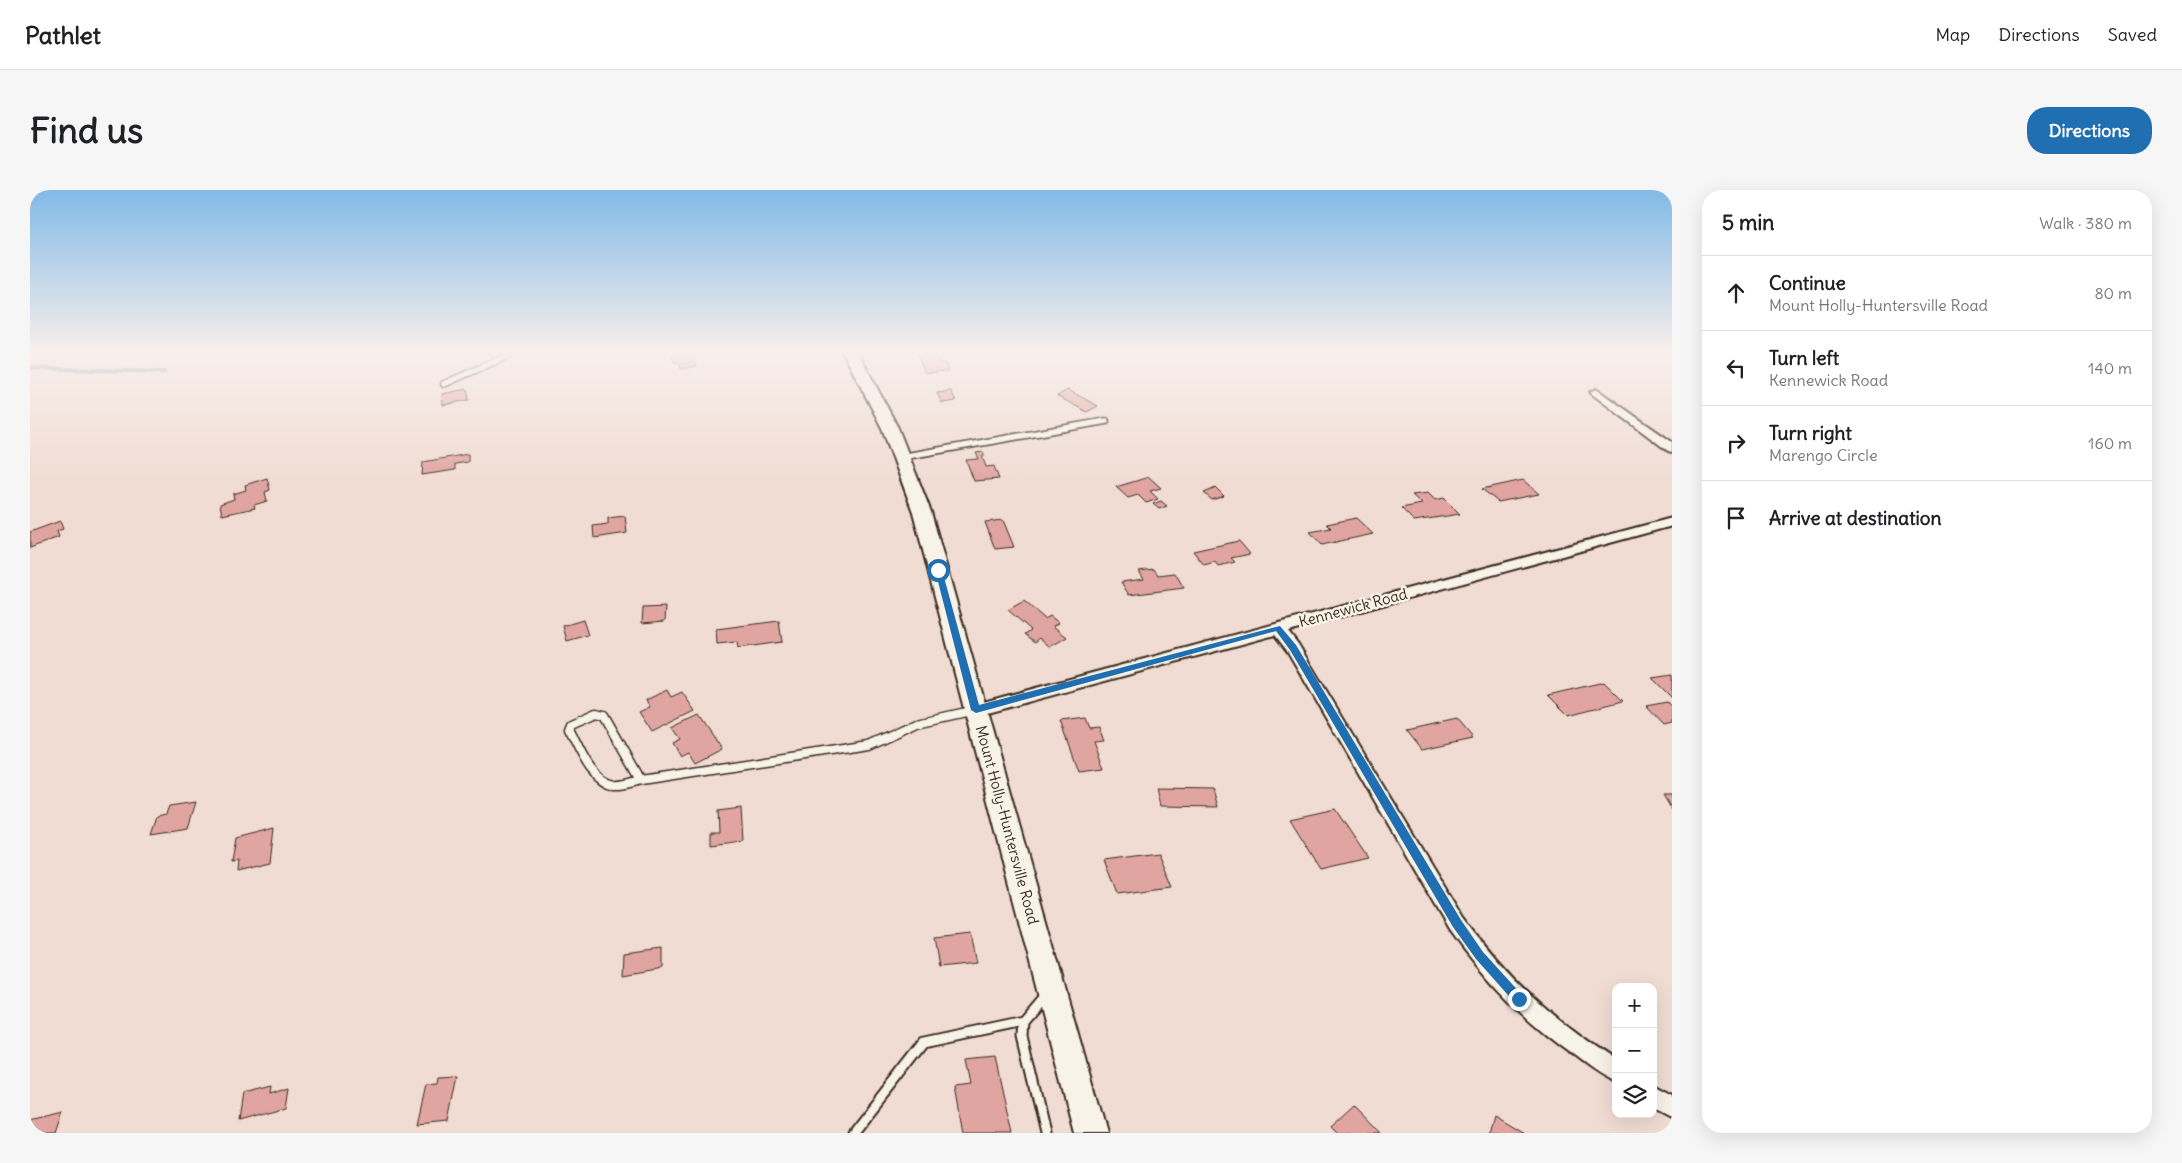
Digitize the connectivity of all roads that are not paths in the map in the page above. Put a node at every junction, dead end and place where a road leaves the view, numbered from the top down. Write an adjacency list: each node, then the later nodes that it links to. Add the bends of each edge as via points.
1 (873, 396): 5 (main road, Mount Holly-Huntersville Road)
2 (1601, 396): 4 (street)
3 (1106, 422): 5 (lane)
4 (1672, 448)
5 (901, 457): 8 (main road, Mount Holly-Huntersville Road, via 922,512)
6 (1672, 522): 7 (street, Kennewick Road)
7 (1278, 628): 8 (street, Kennewick Road); 12 (street, via 1479,955 1543,1021)
8 (976, 710): 9 (lane, via 917,723 869,746); 10 (main road, Mount Holly-Huntersville Road)
9 (641, 780): 9 (lane, via 614,785 596,776 569,729 571,724 596,713 604,715)
10 (1051, 989): 11 (lane); 17 (main road, Mount Holly-Huntersville Road)
11 (1023, 1021): 15 (lane, via 924,1042); 16 (lane, via 1022,1036)
12 (1612, 1070)
13 (1657, 1098): 14 (street)
14 (1672, 1107)
15 (853, 1133)
16 (1045, 1133)
17 (1090, 1133)

